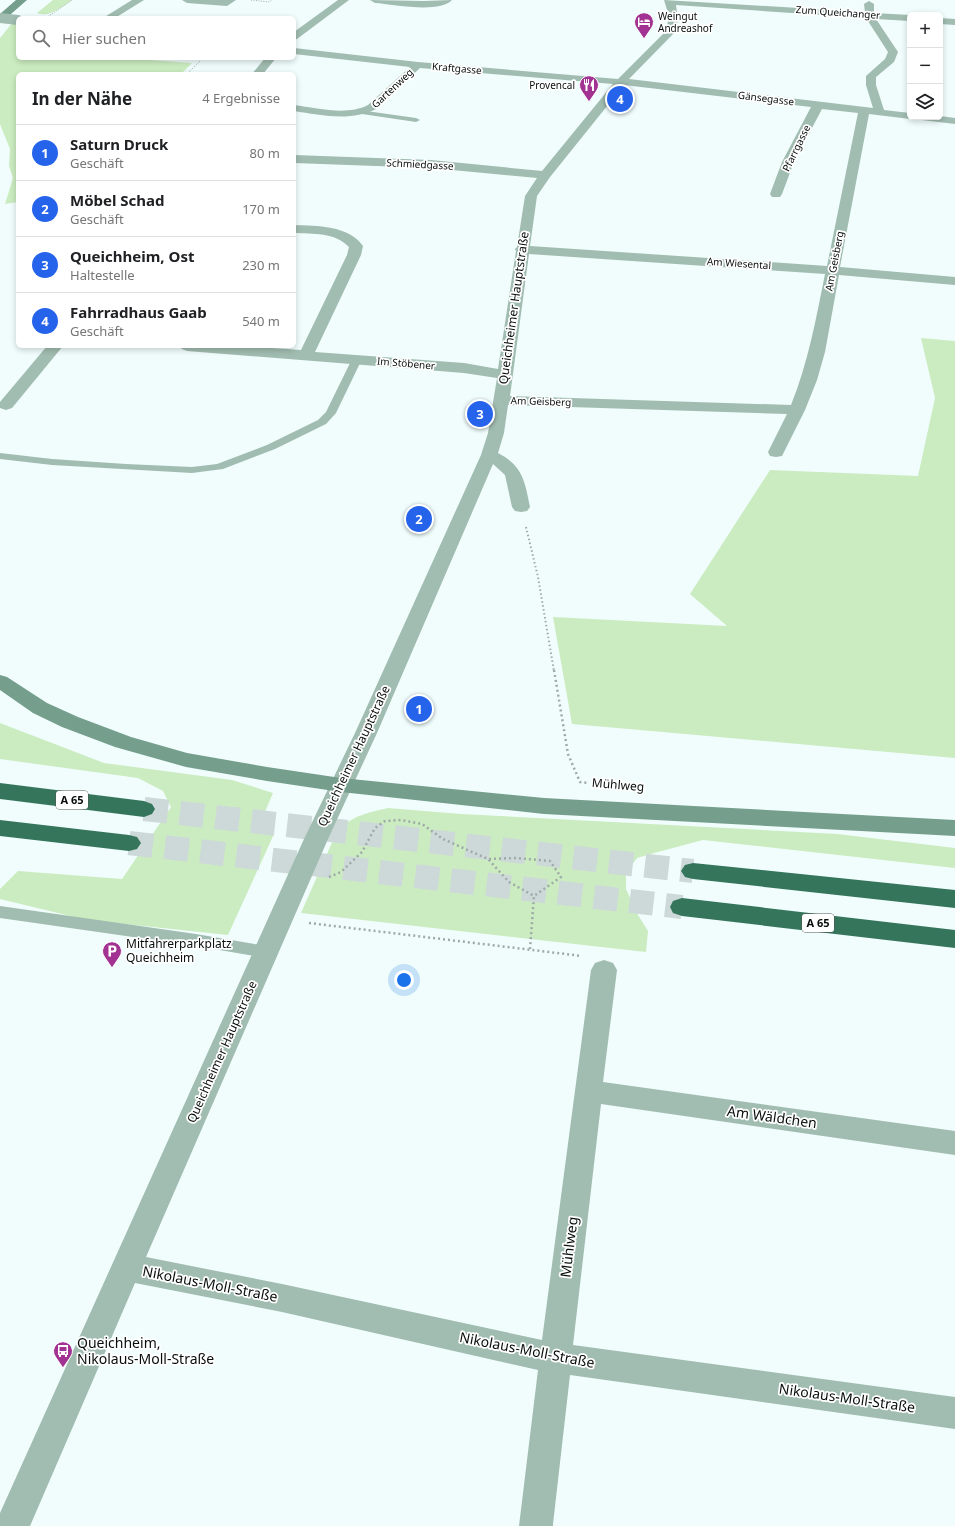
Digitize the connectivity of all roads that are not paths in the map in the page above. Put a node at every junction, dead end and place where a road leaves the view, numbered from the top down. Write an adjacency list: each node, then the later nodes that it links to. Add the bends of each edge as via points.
1 (22, 0): 13 (street)
2 (139, 0): 11 (street)
3 (187, 0): 4 (street, via 227,3)
4 (231, 0)
5 (344, 0): 17 (street)
6 (375, 0): 7 (street, via 442,4)
7 (447, 0)
8 (869, 0): 10 (street)
9 (670, 1): 10 (street, Zum Queichanger); 22 (street, Queichheimer Hauptstraße, via 674,13 670,32)
10 (869, 14): 12 (street, Zum Queichanger); 25 (street, via 893,52 892,58 874,72 870,79 878,107)
11 (111, 16)
12 (907, 18)
13 (0, 19): 14 (street, bridge)
14 (16, 20)
15 (943, 21): 16 (street)
16 (955, 22)
17 (296, 36)
18 (296, 51): 20 (street, Kraftgasse)
19 (270, 60): 21 (street)
20 (418, 65): 22 (street, Kraftgasse); 26 (street, Gartenweg, via 372,107)
21 (259, 72)
22 (621, 82): 23 (street, Gänsegasse); 32 (street, Queichheimer Hauptstraße)
23 (818, 105): 25 (street, Gänsegasse); 33 (street, Pfarrgasse, via 788,162)
24 (296, 108): 26 (street, Gartenweg)
25 (871, 111): 27 (street, Gänsegasse); 36 (street, Am Geisberg)
26 (362, 112): 28 (lane)
27 (907, 116)
28 (416, 120)
29 (943, 120): 30 (street)
30 (955, 121)
31 (296, 159): 32 (street, Schmiedgasse, via 439,164)
32 (545, 175): 35 (street, Queichheimer Hauptstraße, via 531,196)
33 (776, 194)
34 (296, 229): 40 (street, via 338,233 346,236 356,246)
35 (522, 249): 36 (street, Am Wiesental); 42 (street, Queichheimer Hauptstraße)
36 (832, 270): 37 (street, Am Wiesental); 45 (street, Am Geisberg, via 817,352)
37 (955, 281)
38 (53, 348): 44 (street)
39 (214, 348): 40 (street, Im Stöbener)
40 (306, 355): 41 (street, Im Stöbener)
41 (357, 359): 42 (street, Im Stöbener, via 464,368); 48 (lane, via 331,413 322,422 271,447 219,467 192,470 126,467)
42 (506, 375): 43 (street, Queichheimer Hauptstraße)
43 (501, 400): 45 (street, Am Geisberg); 47 (street, Queichheimer Hauptstraße, via 496,433)
44 (3, 408)
45 (797, 410): 46 (street, Am Geisberg)
46 (776, 452)
47 (489, 455): 49 (street, via 506,463 511,470); 53 (street, Queichheimer Hauptstraße)
48 (0, 456)
49 (521, 507)
50 (0, 681): 52 (street)
51 (0, 689): 52 (street)
52 (23, 697): 53 (street, via 70,722 164,754 186,760)
53 (341, 785): 57 (street, via 551,806); 64 (street, Queichheimer Hauptstraße)
54 (0, 791): 55 (highway, A 65)
55 (144, 809)
56 (0, 828): 58 (highway)
57 (955, 828)
58 (130, 843)
59 (693, 871): 60 (highway)
60 (955, 899)
61 (682, 907): 63 (highway, A 65)
62 (0, 912): 64 (lane)
63 (955, 939)
64 (266, 952): 68 (street, Queichheimer Hauptstraße)
65 (604, 970): 66 (street, Mühlweg)
66 (588, 1091): 67 (street, Am Wäldchen); 69 (street, Mühlweg)
67 (955, 1143)
68 (126, 1267): 69 (street, Nikolaus-Moll-Straße); 72 (street, Queichheimer Hauptstraße)
69 (556, 1358): 70 (street, Nikolaus-Moll-Straße); 71 (street, Mühlweg)
70 (955, 1413)
71 (536, 1524)
72 (12, 1526)

